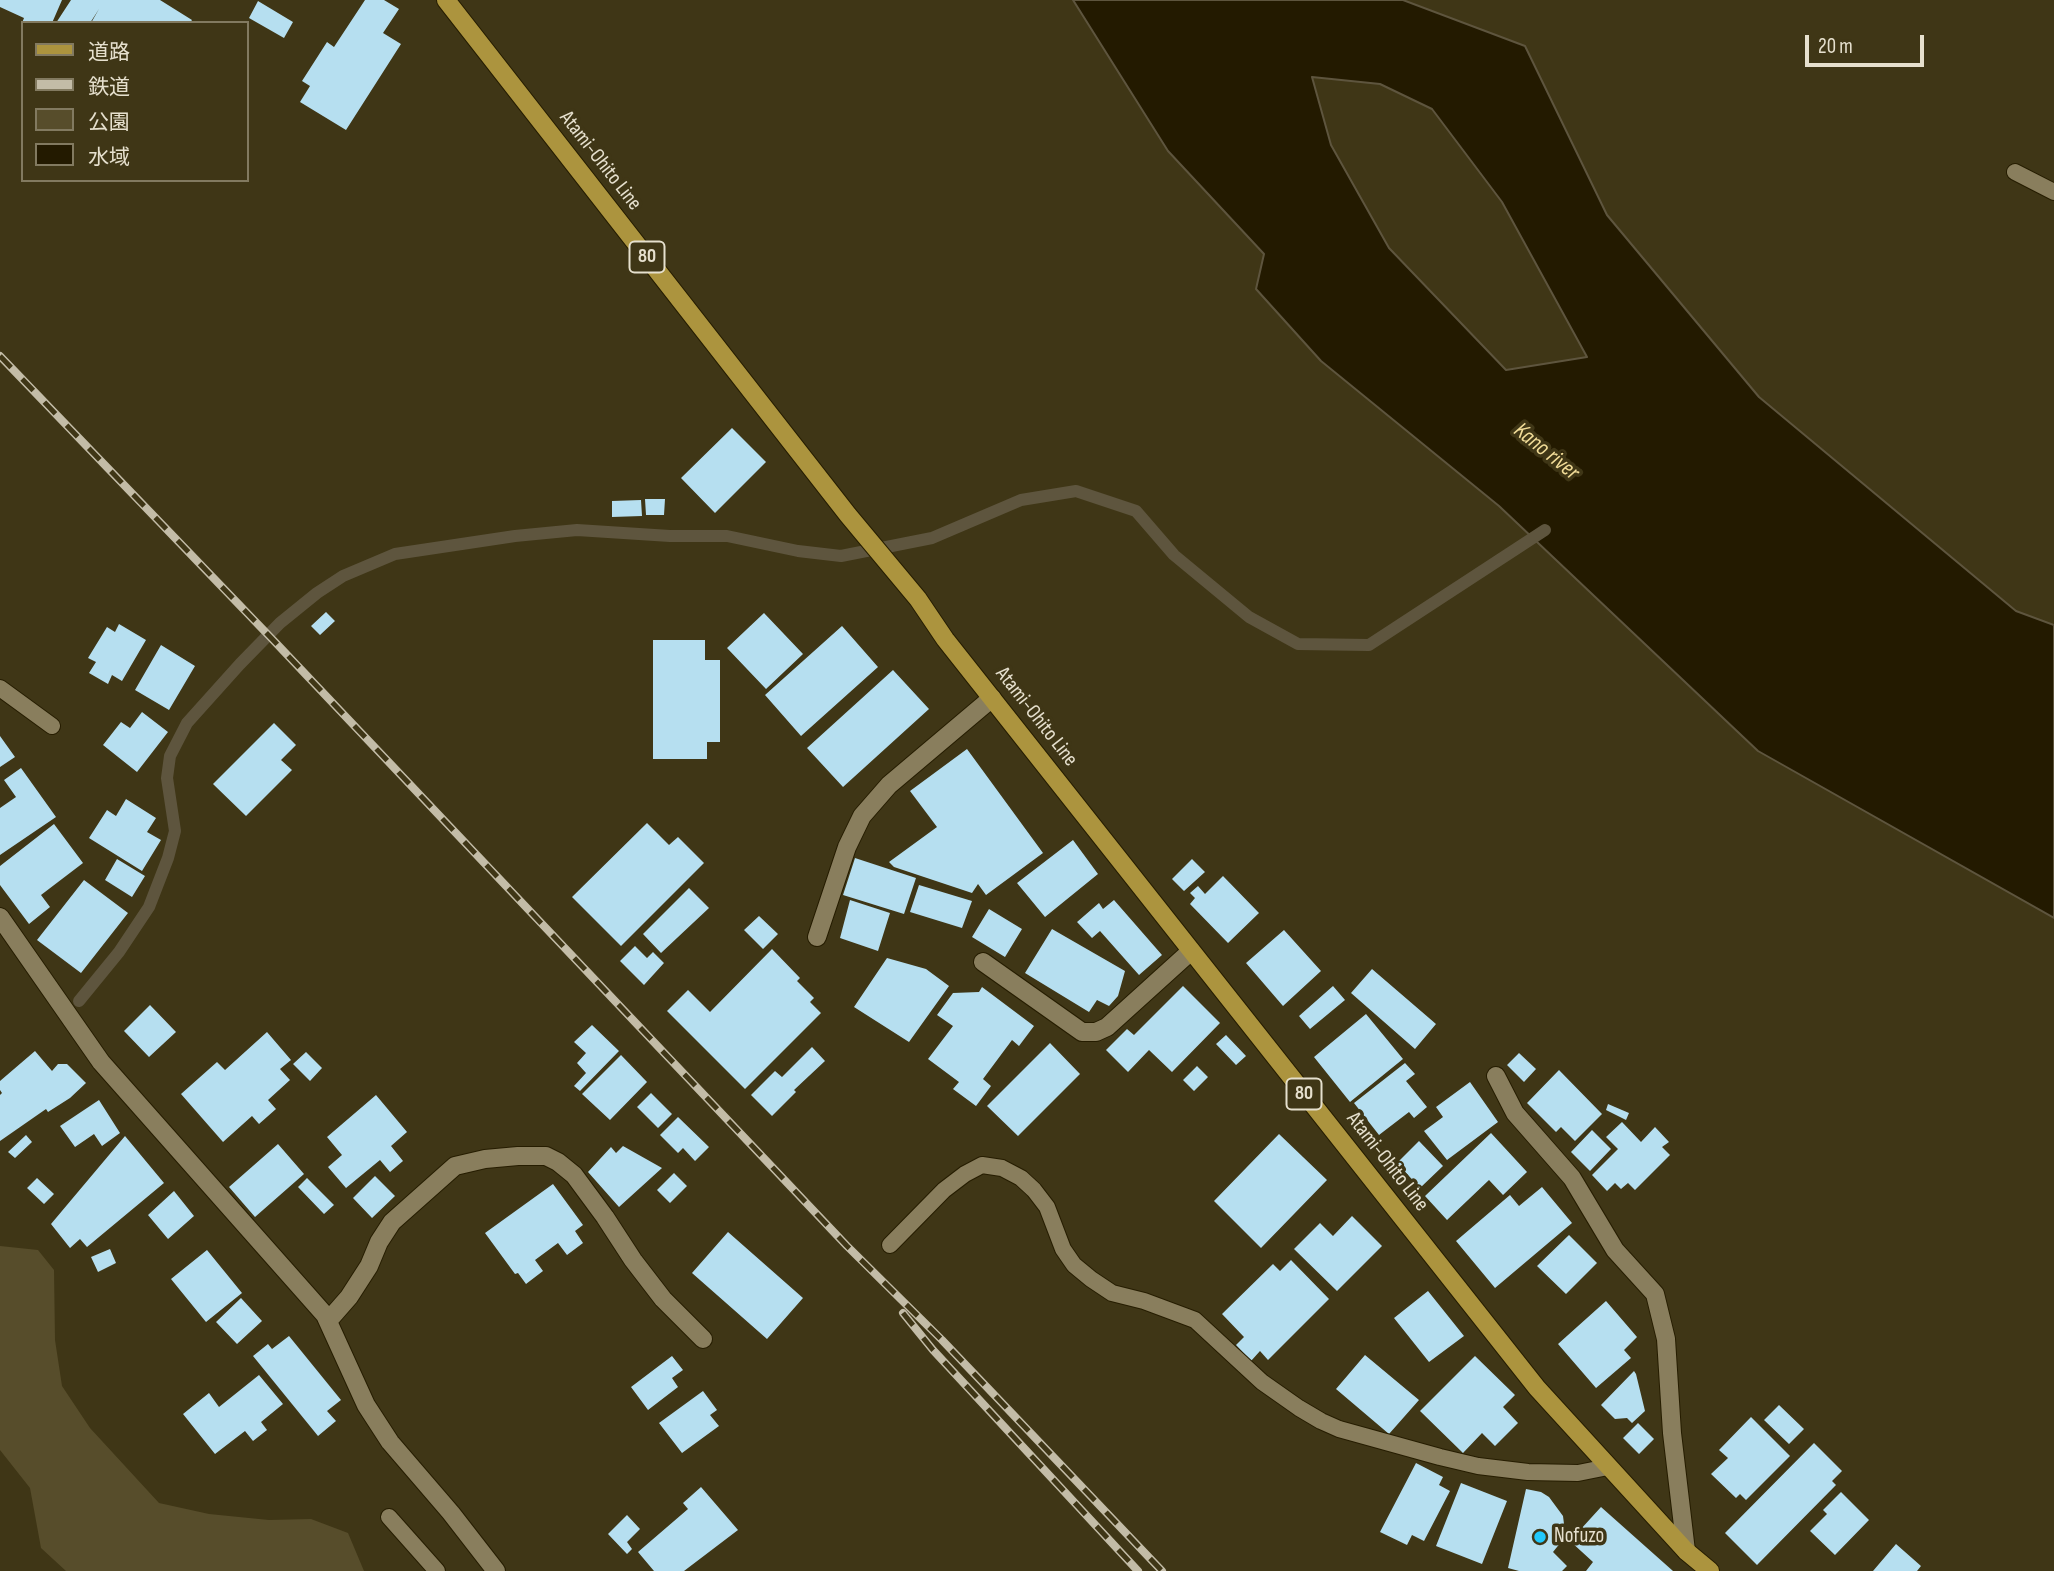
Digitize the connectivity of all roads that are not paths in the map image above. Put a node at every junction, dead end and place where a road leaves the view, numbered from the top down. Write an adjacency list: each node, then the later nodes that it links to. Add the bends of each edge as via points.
1 (446, 0): 5 (main road, Atami-Ohito Line / 80)
2 (2015, 172): 3 (lane)
3 (2054, 192)
4 (0, 688): 6 (lane)
5 (992, 698): 8 (street, via 889,785 862,816); 9 (main road, Atami-Ohito Line / 80)
6 (52, 726)
7 (2, 926): 13 (street, via 101,1062)
8 (817, 937)
9 (1191, 951): 10 (street, via 1096,1032 1082,1032); 15 (main road, Atami-Ohito Line / 80, via 1537,1388)
10 (983, 962)
11 (1496, 1076): 17 (street, via 1515,1113 1573,1178 1615,1250 1655,1294 1666,1339)
12 (890, 1245): 15 (lane, via 965,1174 982,1165 1002,1168 1034,1189 1047,1207 1063,1248 1091,1279 1112,1293 1195,1320 1262,1382 1321,1421 1478,1466 1578,1473)
13 (328, 1321): 14 (street, via 349,1297 392,1222 455,1166 485,1159 546,1156 574,1175 663,1299); 19 (street, via 366,1405 390,1442)
14 (704, 1339)
15 (1608, 1466): 17 (main road, Atami-Ohito Line / 80)
16 (389, 1517): 18 (lane)
17 (1686, 1551): 20 (main road, Atami-Ohito Line / 80)
18 (437, 1571)
19 (496, 1571)
20 (1710, 1571)

